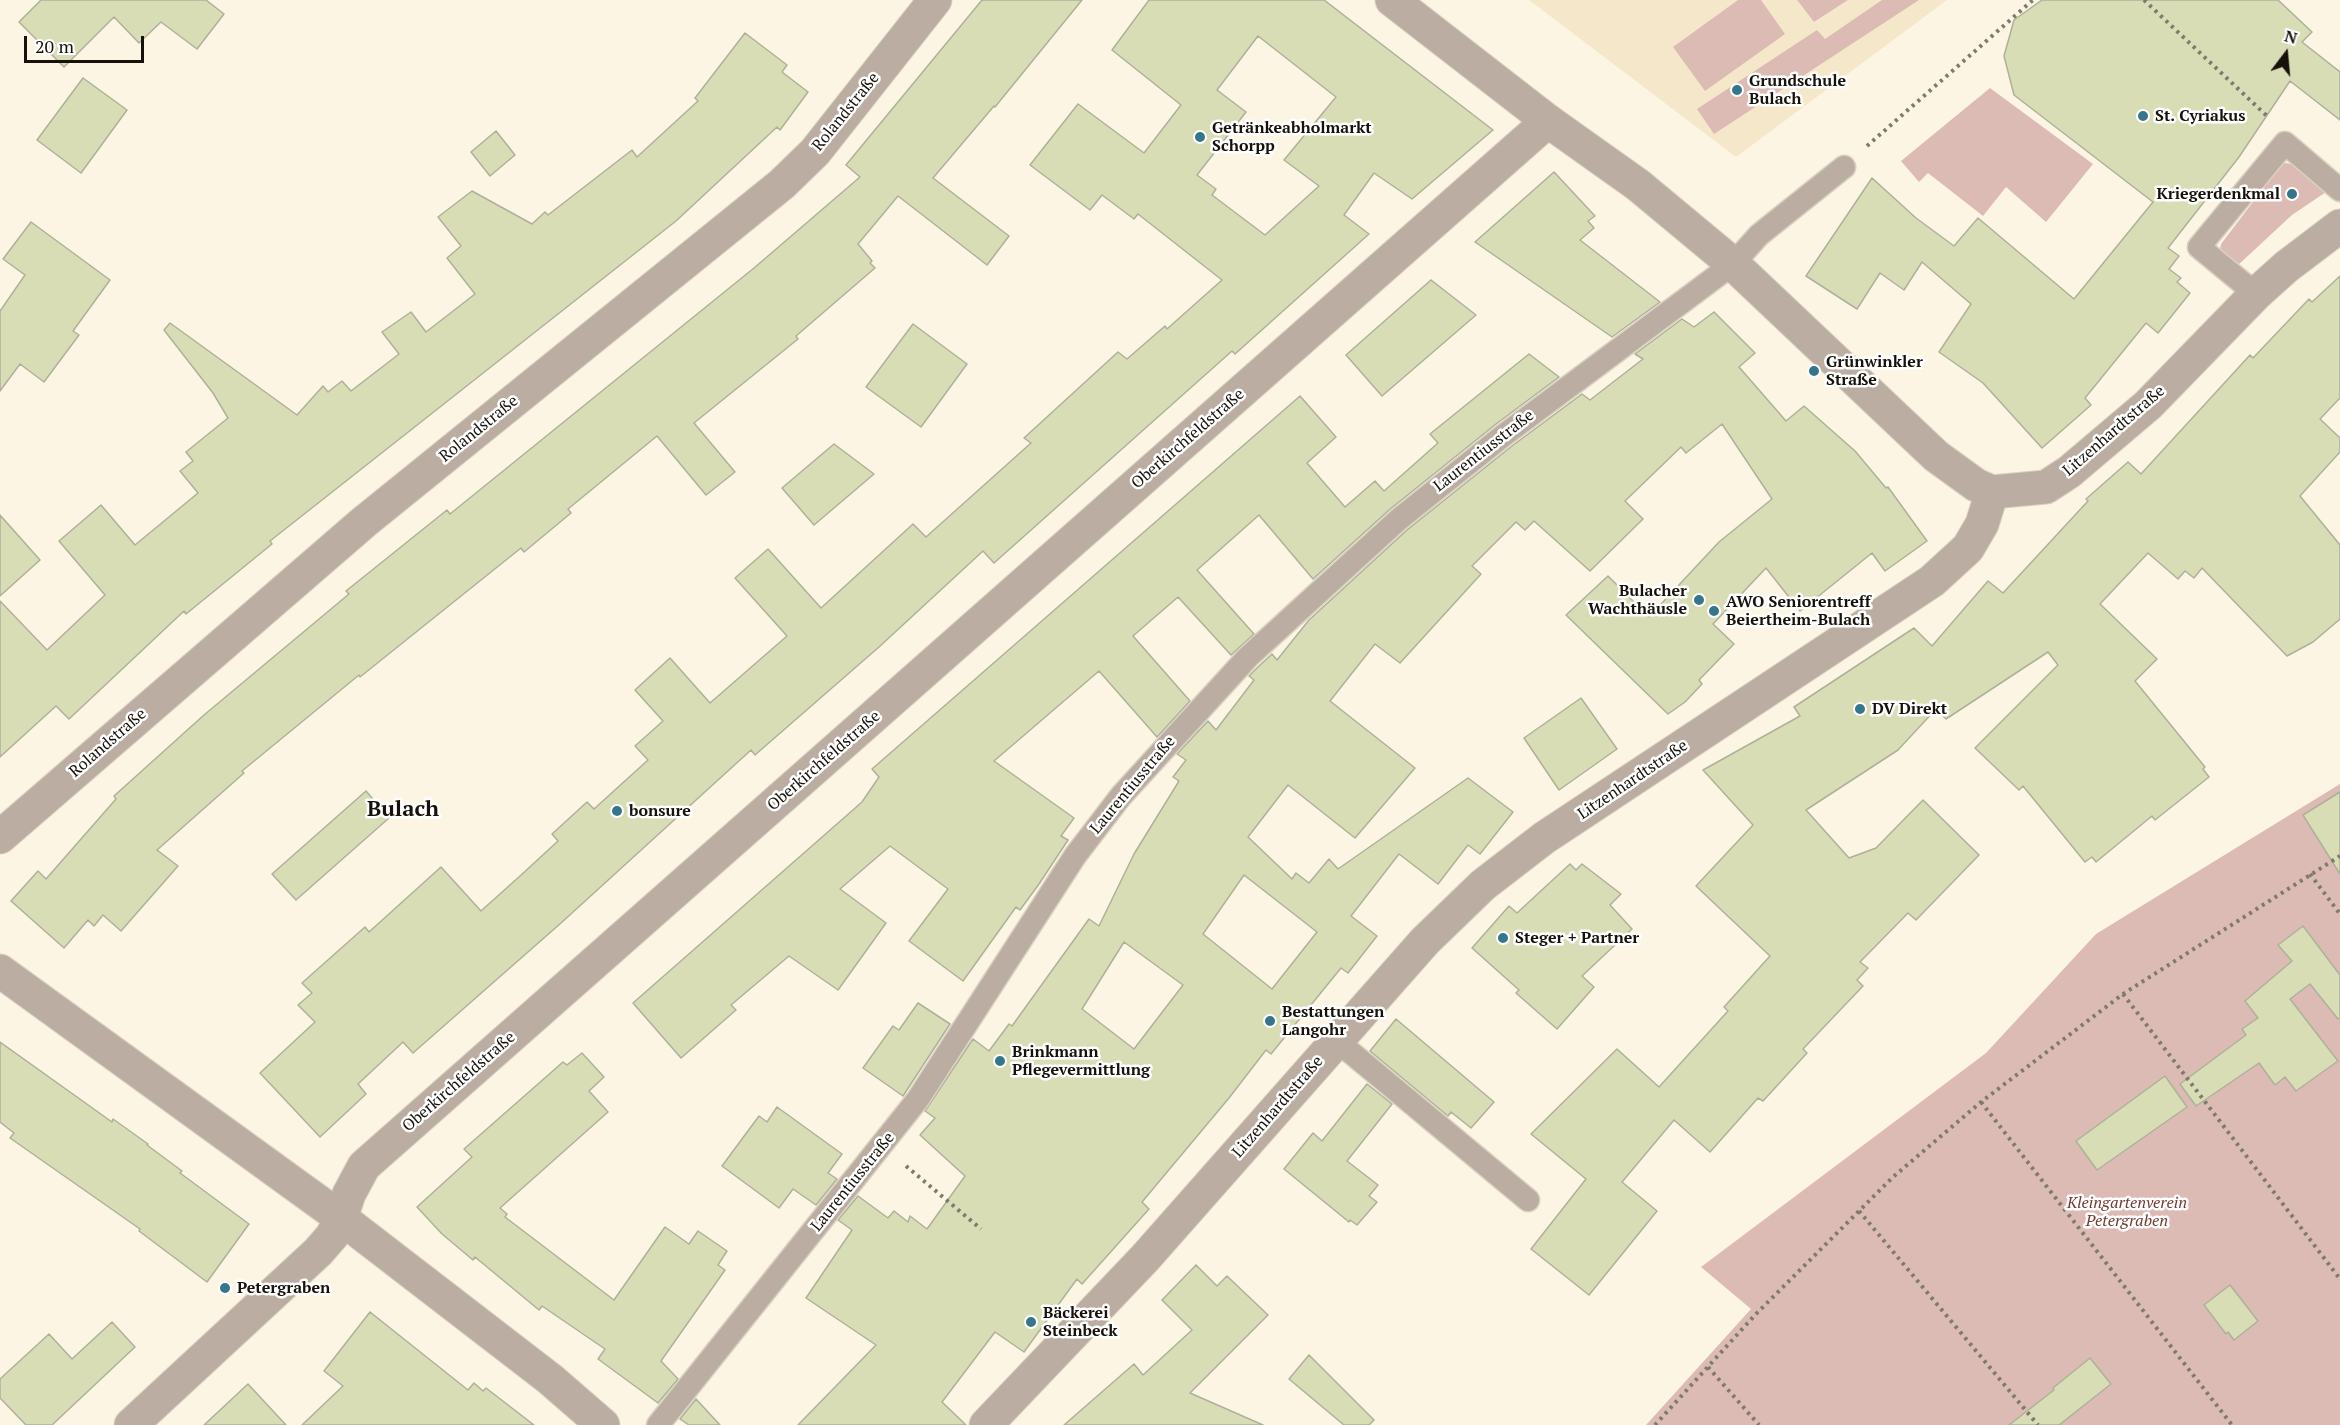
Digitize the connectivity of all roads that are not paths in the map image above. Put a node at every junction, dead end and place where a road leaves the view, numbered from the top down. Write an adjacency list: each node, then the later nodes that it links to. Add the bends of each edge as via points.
1 (935, 0): 10 (street, Rolandstraße, via 815,152 782,184 364,522)
2 (1392, 0): 3 (street)
3 (1548, 121): 7 (street, via 1638,185); 14 (street, Oberkirchfeldstraße, via 364,1166)
4 (1844, 167): 7 (lane, Laurentiusstraße, via 1760,235)
5 (2340, 190): 8 (lane, via 2285,144 2199,248)
6 (2340, 226): 8 (street, Litzenhardtstraße)
7 (1733, 264): 9 (street, via 1936,456); 17 (lane, Laurentiusstraße, via 1504,435 1398,520 1248,657 1121,796 1075,856 918,1099)
8 (2256, 294): 9 (street, Litzenhardtstraße, via 2148,405 2069,472 2046,487)
9 (1992, 492): 12 (street, Litzenhardtstraße, via 1982,524 1968,548 1932,581 1544,838 1483,885 1425,941)
10 (0, 837)
11 (0, 971): 14 (street)
12 (1337, 1041): 13 (lane); 18 (street, Litzenhardtstraße, via 1145,1258)
13 (1528, 1200)
14 (341, 1218): 15 (street, Oberkirchfeldstraße, via 318,1252); 16 (street, via 550,1379)
15 (131, 1425)
16 (603, 1425)
17 (658, 1425)
18 (986, 1425)

